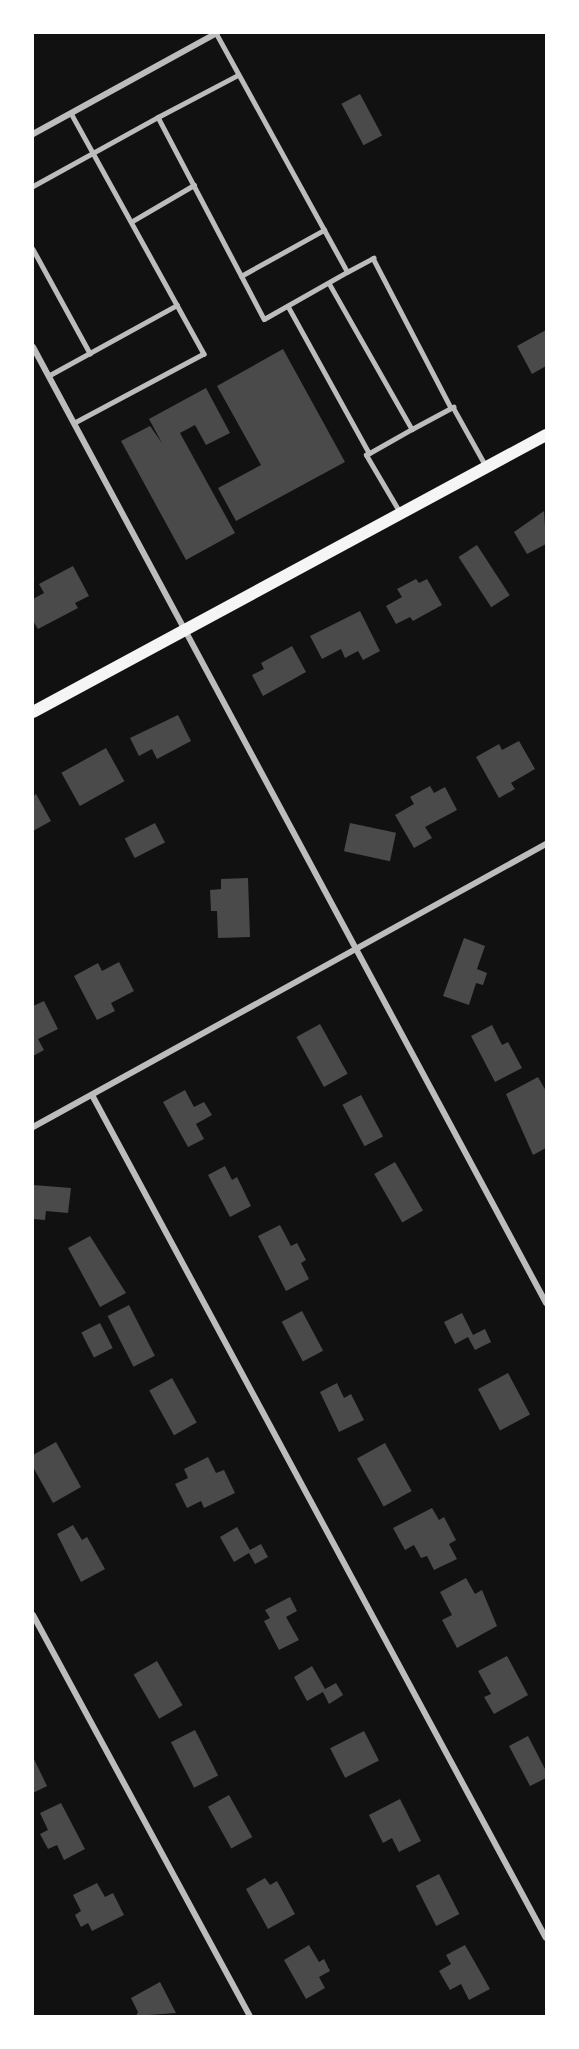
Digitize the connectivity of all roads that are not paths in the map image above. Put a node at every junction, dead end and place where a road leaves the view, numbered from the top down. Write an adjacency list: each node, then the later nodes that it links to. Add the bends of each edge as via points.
1 (216, 33): 2 (lane); 3 (street)
2 (238, 75): 4 (lane); 10 (lane)
3 (71, 113): 5 (street); 6 (lane)
4 (158, 117): 6 (lane); 7 (lane)
5 (33, 134)
6 (92, 151): 8 (lane); 9 (lane)
7 (194, 185): 9 (lane); 13 (lane)
8 (33, 186)
9 (131, 222): 15 (lane)
10 (324, 230): 12 (lane); 13 (lane)
11 (33, 249): 18 (lane)
12 (347, 272): 14 (lane); 20 (lane, via 373,258)
13 (241, 276): 16 (lane, via 264,319)
14 (329, 283): 16 (lane); 22 (lane)
15 (177, 305): 18 (lane); 21 (lane, via 204,354)
16 (288, 306): 24 (lane)
17 (33, 348): 19 (street)
18 (90, 353): 19 (lane)
19 (48, 376): 21 (street)
20 (451, 408): 22 (lane); 25 (lane)
21 (75, 423): 27 (street)
22 (412, 429): 24 (lane)
23 (546, 435): 25 (main road)
24 (369, 453): 26 (lane, via 366,455)
25 (486, 467): 26 (main road)
26 (400, 513): 27 (main road)
27 (187, 629): 28 (main road); 30 (street)
28 (33, 712)
29 (546, 844): 30 (street)
30 (355, 950): 31 (street); 33 (street)
31 (92, 1095): 32 (street); 35 (street)
32 (33, 1127)
33 (546, 1303)
34 (33, 1615): 36 (street)
35 (546, 1938)
36 (249, 2016)

